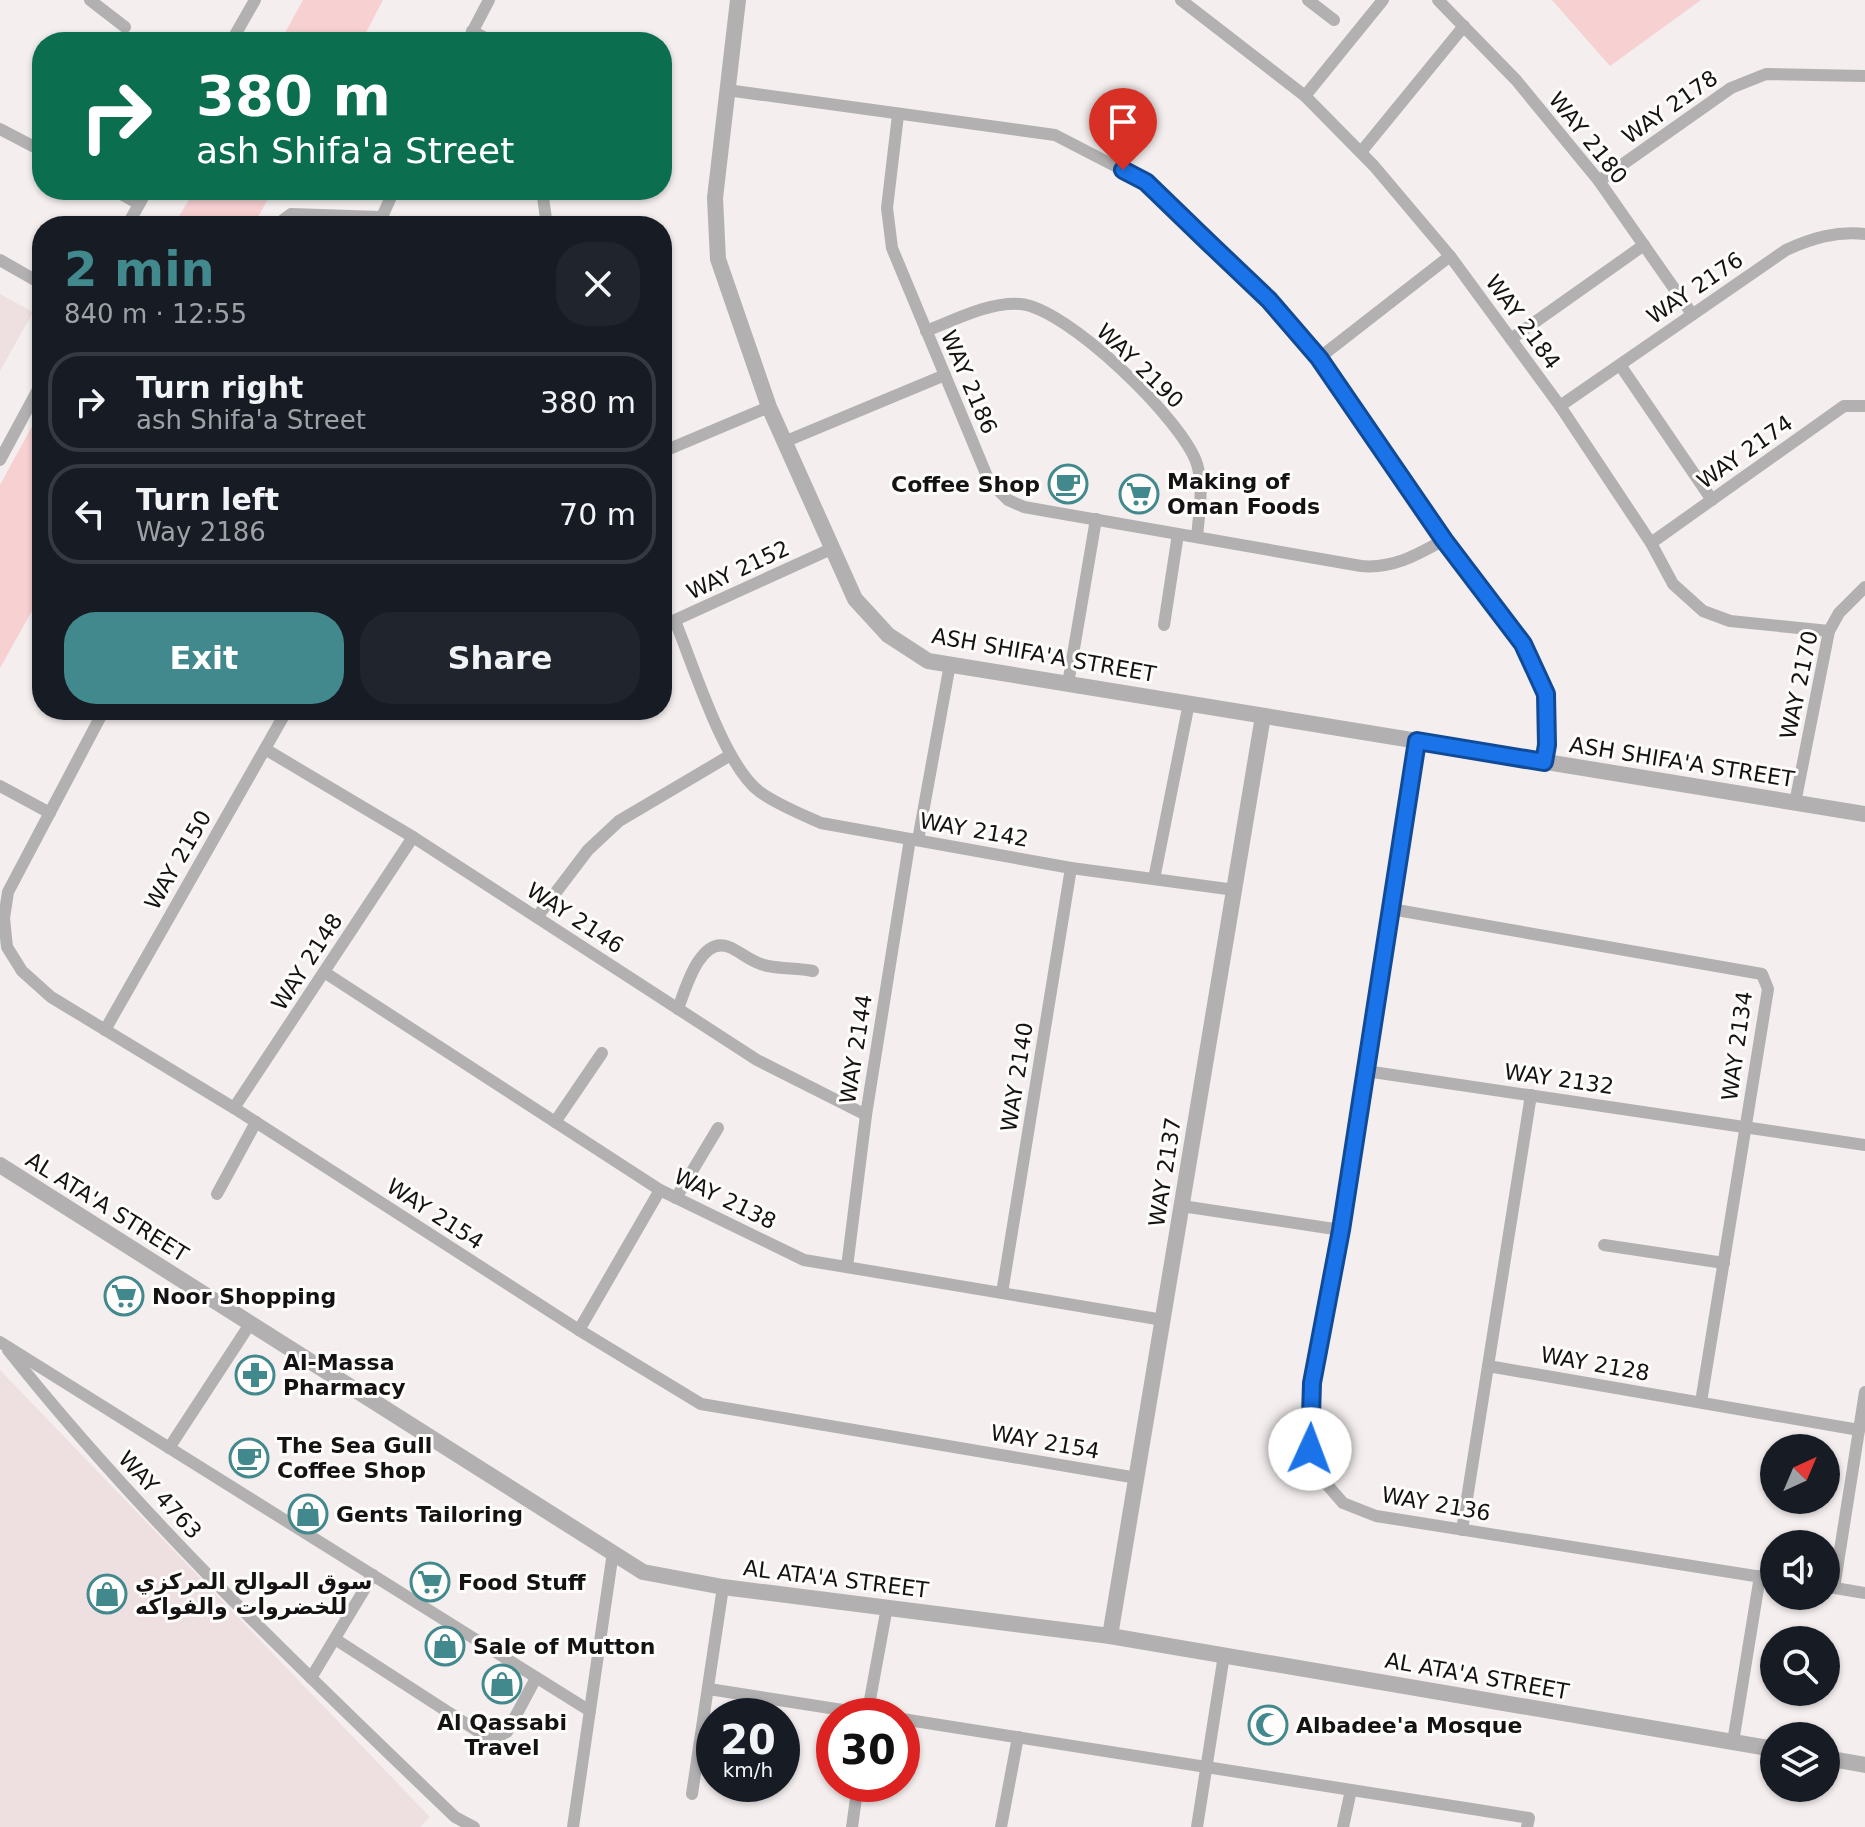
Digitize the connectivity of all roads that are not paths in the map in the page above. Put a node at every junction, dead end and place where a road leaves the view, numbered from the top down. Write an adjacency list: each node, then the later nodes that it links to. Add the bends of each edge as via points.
1 (90, 0): 11 (street)
2 (255, 0): 12 (street)
3 (489, 0): 13 (street)
4 (738, 0): 15 (street, ASH SHIFA'A STREET)
5 (1181, 0): 16 (street, WAY 2184)
6 (1308, 0): 9 (street)
7 (1383, 0): 16 (street)
8 (1438, 0): 10 (street, WAY 2180)
9 (1334, 20)
10 (1464, 26): 20 (street); 21 (street, WAY 2180)
11 (125, 27)
12 (237, 32)
13 (471, 32)
14 (1865, 76): 21 (street, WAY 2178, via 1766,74 1731,88)
15 (727, 90): 17 (street); 42 (street, ASH SHIFA'A STREET, via 715,198 718,259)
16 (1305, 96): 20 (street, WAY 2184)
17 (898, 115): 34 (street, WAY 2186, via 887,222 892,248); 36 (street, via 1055,135 1146,182 1269,300)
18 (0, 129): 19 (street)
19 (32, 146)
20 (1361, 152): 30 (street, WAY 2184)
21 (1599, 181): 29 (street, WAY 2180)
22 (132, 200): 24 (street)
23 (141, 200): 24 (street)
24 (139, 204): 25 (street)
25 (132, 216)
26 (288, 216): 27 (street)
27 (313, 216)
28 (1865, 234): 33 (street, WAY 2176, via 1813,237)
29 (1644, 245): 33 (street, WAY 2180); 35 (street)
30 (1450, 256): 35 (street, WAY 2184); 36 (street)
31 (0, 260): 32 (street)
32 (32, 278)
33 (1692, 314): 37 (street, WAY 2176)
34 (926, 331): 38 (street, WAY 2186); 49 (street, WAY 2190, via 999,304 1022,304 1040,309 1093,343 1189,444 1201,485)
35 (1511, 339): 40 (street, WAY 2184)
36 (1319, 358): 50 (street)
37 (1620, 365): 40 (street, WAY 2176); 46 (street)
38 (945, 375): 43 (street); 47 (street, WAY 2186, via 989,481 1000,495 1024,507)
39 (32, 401): 45 (street)
40 (1560, 406): 51 (street, WAY 2184)
41 (1865, 406): 46 (street, WAY 2174, via 1844,406)
42 (769, 407): 43 (street, ASH SHIFA'A STREET); 44 (street)
43 (784, 442): 52 (street, ASH SHIFA'A STREET)
44 (672, 448)
45 (0, 460)
46 (1712, 500): 51 (street, WAY 2174)
47 (1096, 519): 48 (street, WAY 2186); 59 (street)
48 (1178, 534): 49 (street, WAY 2186); 56 (street)
49 (1197, 537): 50 (street, WAY 2186, via 1370,567 1398,563)
50 (1444, 540): 67 (street, via 1523,644 1546,694)
51 (1651, 543): 57 (street, WAY 2184, via 1673,584 1703,611 1730,621)
52 (831, 549): 54 (street, WAY 2152); 58 (street, ASH SHIFA'A STREET, via 855,599 888,635 928,661)
53 (1865, 587): 57 (street, WAY 2170)
54 (675, 621): 55 (street, WAY 2152); 66 (street, WAY 2142)
55 (672, 622)
56 (1164, 625)
57 (1829, 631): 69 (street, WAY 2170)
58 (950, 664): 59 (street, ASH SHIFA'A STREET); 73 (street, WAY 2144)
59 (1068, 684): 60 (street, ASH SHIFA'A STREET)
60 (1189, 703): 61 (street, ASH SHIFA'A STREET); 75 (street)
61 (1263, 716): 64 (street, ASH SHIFA'A STREET); 76 (street, WAY 2137)
62 (99, 720): 70 (street, WAY 2154)
63 (281, 720): 65 (street, WAY 2150)
64 (1417, 741): 67 (street, ASH SHIFA'A STREET); 77 (street, WAY 2136)
65 (265, 749): 72 (street, WAY 2146); 82 (street, WAY 2150)
66 (729, 756): 73 (street, WAY 2142, via 758,791 809,818); 78 (street, via 619,821 588,850)
67 (1544, 762): 69 (street, ASH SHIFA'A STREET)
68 (0, 786): 70 (street)
69 (1795, 803): 71 (street, ASH SHIFA'A STREET)
70 (50, 813): 82 (street, WAY 2154, via 8,892 7,947 22,971 51,997)
71 (1865, 814)
72 (413, 837): 78 (street, WAY 2146); 80 (street, WAY 2148)
73 (914, 839): 74 (street, WAY 2142); 87 (street, WAY 2144)
74 (1071, 868): 75 (street, WAY 2142); 102 (street, WAY 2140)
75 (1154, 879): 76 (street, WAY 2142)
76 (1235, 890): 97 (street, WAY 2137)
77 (1391, 909): 84 (street, WAY 2136); 90 (street, WAY 2134, via 1762,974 1768,989)
78 (537, 917): 81 (street, WAY 2146)
79 (813, 971): 81 (street, via 769,966 727,945 713,946 691,972)
80 (324, 972): 86 (street, WAY 2148); 89 (street, WAY 2138)
81 (678, 1009): 87 (street, WAY 2146, via 757,1060)
82 (105, 1030): 86 (street, WAY 2154)
83 (602, 1053): 89 (street)
84 (1366, 1071): 85 (street, WAY 2132); 98 (street, WAY 2136)
85 (1531, 1095): 90 (street, WAY 2132); 107 (street)
86 (234, 1108): 88 (street, WAY 2154)
87 (866, 1115): 101 (street, WAY 2144)
88 (256, 1122): 95 (street); 105 (street, WAY 2154)
89 (555, 1122): 94 (street, WAY 2138)
90 (1746, 1126): 92 (street, WAY 2132); 100 (street, WAY 2134)
91 (718, 1128): 96 (street)
92 (1865, 1145)
93 (0, 1165): 104 (street, AL ATA'A STREET)
94 (660, 1190): 96 (street, WAY 2138); 105 (street)
95 (217, 1194)
96 (676, 1198): 101 (street, WAY 2138, via 804,1260)
97 (1182, 1206): 98 (street); 103 (street, WAY 2137)
98 (1341, 1230): 113 (street, WAY 2136, via 1312,1383 1310,1449 1323,1480 1343,1503 1376,1516)
99 (1604, 1245): 100 (street)
100 (1724, 1263): 109 (street, WAY 2134)
101 (847, 1267): 102 (street, WAY 2138)
102 (1002, 1293): 103 (street, WAY 2138)
103 (1163, 1320): 112 (street, WAY 2137)
104 (250, 1324): 111 (street); 115 (street, AL ATA'A STREET)
105 (579, 1330): 112 (street, WAY 2154, via 701,1404)
106 (1, 1342): 111 (street); 125 (street, WAY 4763, via 125,1489)
107 (1488, 1366): 109 (street, WAY 2128); 113 (street)
108 (1865, 1392): 110 (street)
109 (1701, 1402): 110 (street, WAY 2128)
110 (1859, 1430): 114 (street)
111 (169, 1448): 116 (street)
112 (1137, 1478): 122 (street, WAY 2137)
113 (1462, 1530): 117 (street, WAY 2136)
114 (1840, 1533)
115 (613, 1552): 118 (street, AL ATA'A STREET, via 643,1572); 130 (street)
116 (373, 1575): 123 (street); 126 (street)
117 (1760, 1576): 133 (street)
118 (723, 1587): 121 (street, AL ATA'A STREET); 127 (street)
119 (1840, 1589): 120 (street)
120 (1865, 1593)
121 (887, 1607): 122 (street, AL ATA'A STREET); 128 (street)
122 (1110, 1636): 124 (street, AL ATA'A STREET)
123 (335, 1639): 125 (street); 126 (street, via 493,1739 507,1732)
124 (1224, 1655): 133 (street, AL ATA'A STREET); 137 (street)
125 (311, 1678): 141 (street, WAY 4763)
126 (536, 1678): 130 (street)
127 (709, 1689): 129 (street); 139 (street)
128 (874, 1698)
129 (816, 1706)
130 (590, 1711): 143 (street)
131 (920, 1722): 132 (street)
132 (1018, 1737): 137 (street); 145 (street)
133 (1733, 1742): 134 (street, AL ATA'A STREET)
134 (1760, 1747)
135 (1840, 1761): 136 (street)
136 (1865, 1765)
137 (1206, 1767): 138 (street); 146 (street)
138 (1351, 1790): 147 (street); 148 (street, via 1529,1818)
139 (692, 1794)
140 (855, 1802): 144 (street)
141 (453, 1822): 142 (street, WAY 4763)
142 (474, 1827)
143 (573, 1827)
144 (852, 1827)
145 (1001, 1827)
146 (1197, 1827)
147 (1343, 1827)
148 (1527, 1827)

